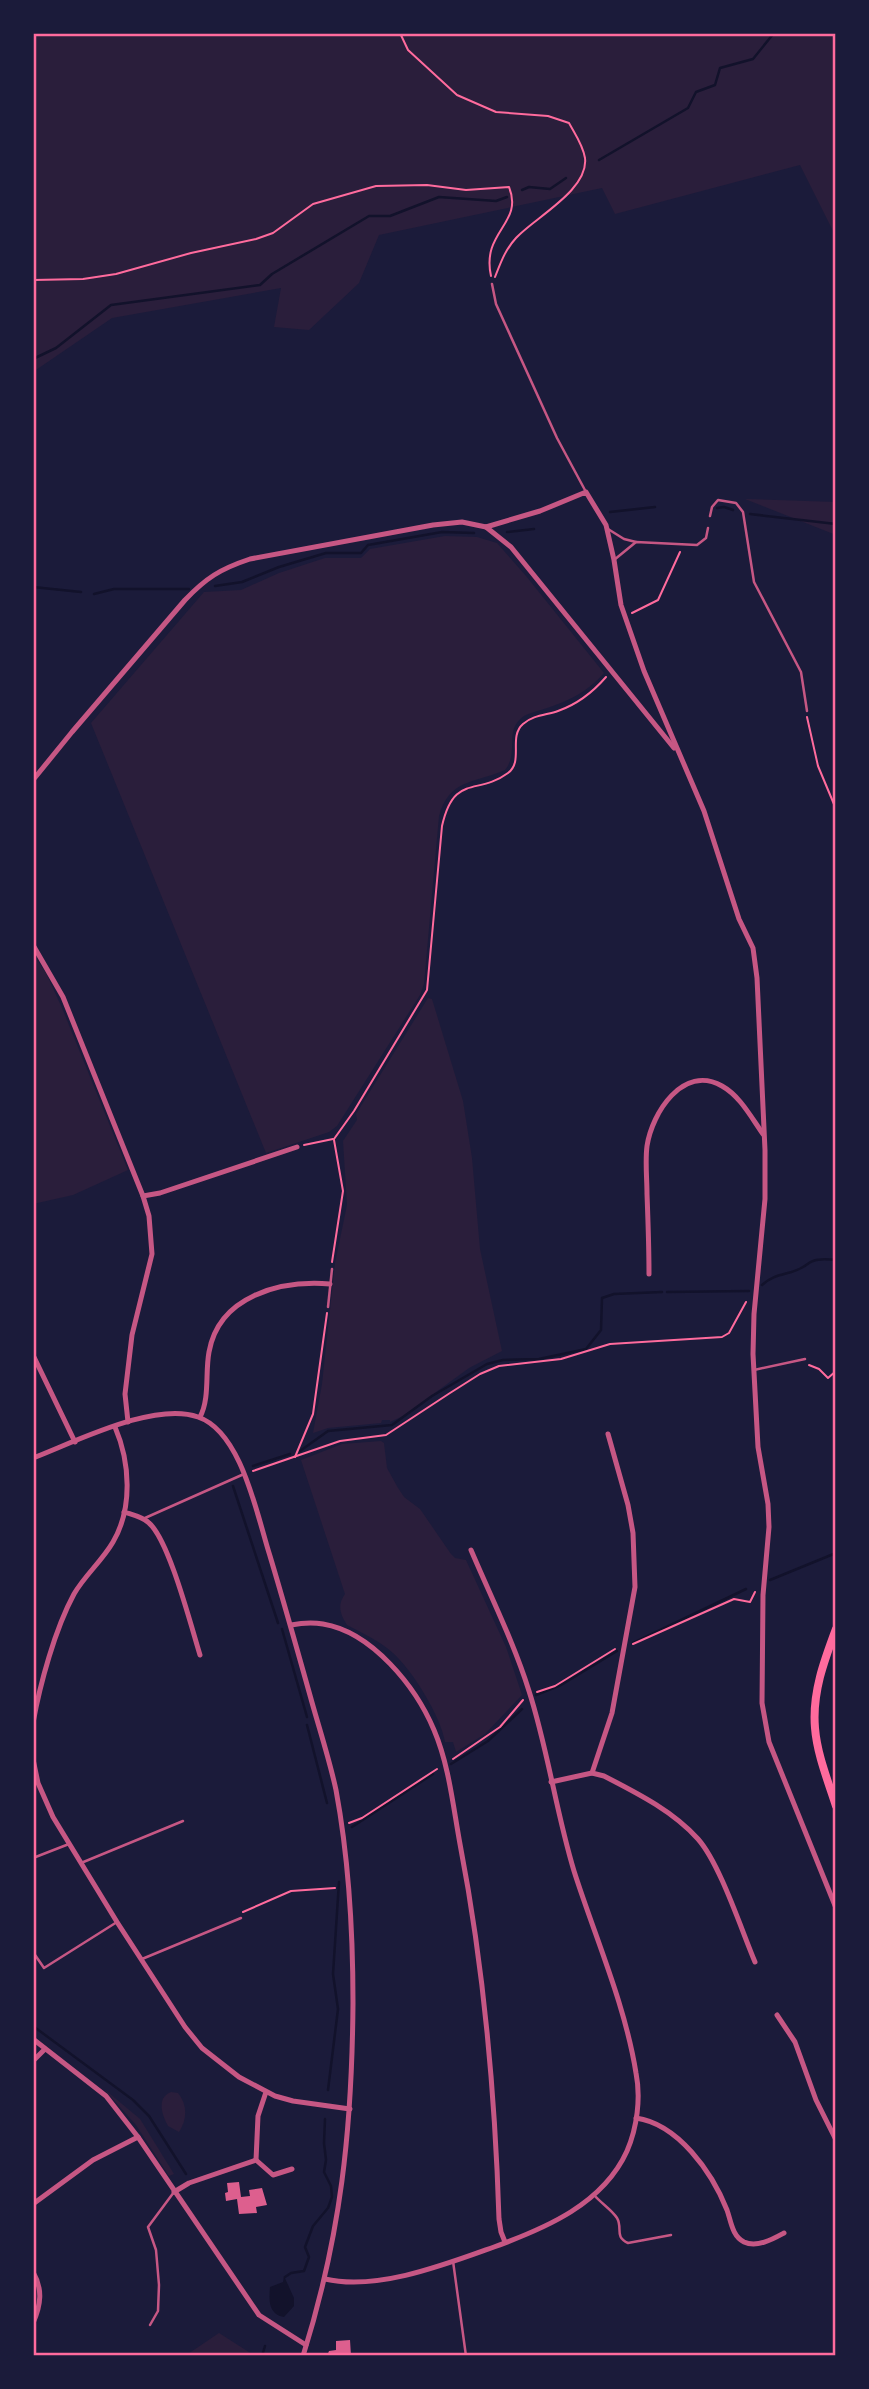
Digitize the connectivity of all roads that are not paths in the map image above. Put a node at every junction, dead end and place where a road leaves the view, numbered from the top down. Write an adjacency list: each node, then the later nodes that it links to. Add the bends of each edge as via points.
1 (492, 284): 2 (lane, via 496,304)
2 (586, 492): 4 (street); 5 (street)
3 (710, 516): 9 (lane, via 718,500 736,503 743,512 753,576 801,672)
4 (486, 527): 10 (street, via 511,547); 11 (street, via 462,522 433,525 224,567 184,600)
5 (606, 528): 7 (lane); 8 (street)
6 (708, 528): 7 (lane, via 706,538 697,545)
7 (636, 542): 8 (lane)
8 (614, 560): 10 (street, via 621,605)
9 (807, 711)
10 (678, 753): 13 (street, via 753,948)
11 (33, 780)
12 (33, 945): 15 (street, via 63,997)
13 (764, 1135): 17 (street, via 732,1093 712,1081 687,1083 668,1099 654,1122 647,1147); 22 (street, via 765,1199 753,1329)
14 (297, 1147): 15 (street)
15 (143, 1196): 24 (street, via 152,1254 132,1335 125,1394)
16 (332, 1269): 18 (lane)
17 (649, 1274)
18 (330, 1284): 19 (lane); 23 (street, via 284,1287 244,1301 228,1312 214,1333)
19 (328, 1307)
20 (33, 1355): 27 (street)
21 (805, 1359): 22 (lane)
22 (754, 1370): 45 (street, via 769,1535 762,1703 768,1737)
23 (200, 1417): 24 (street, via 167,1412); 29 (street, via 222,1433)
24 (128, 1422): 25 (street)
25 (116, 1427): 27 (street); 30 (street, via 127,1472)
26 (608, 1434): 38 (street, via 633,1533 635,1587 612,1713)
27 (75, 1442): 28 (street)
28 (33, 1458)
29 (244, 1474): 31 (lane); 33 (street)
30 (124, 1512): 31 (street); 36 (street, via 113,1542 74,1595 44,1677)
31 (144, 1519): 35 (street, via 162,1542)
32 (471, 1550): 39 (street, via 516,1652)
33 (291, 1625): 56 (street, via 332,1773 341,1824 353,1938); 67 (street, via 308,1622 339,1628 377,1653 418,1697 435,1731 478,1938 494,2100 499,2219)
34 (836, 1629): 40 (main road, via 819,1679 814,1717)
35 (200, 1655)
36 (33, 1723)
37 (33, 1759): 42 (street, via 44,1799)
38 (592, 1773): 39 (street); 50 (street, via 662,1809 700,1841)
39 (551, 1782): 57 (street, via 573,1869 636,2069)
40 (836, 1806)
41 (183, 1821): 44 (lane)
42 (69, 1844): 43 (lane); 44 (street)
43 (33, 1858)
44 (81, 1863): 47 (street)
45 (836, 1908)
46 (241, 1918): 49 (lane)
47 (117, 1922): 48 (lane, via 44,1968); 49 (street)
48 (33, 1952)
49 (142, 1959): 55 (street, via 202,2048)
50 (755, 1962)
51 (777, 2015): 59 (street, via 794,2042)
52 (33, 2039): 53 (street)
53 (45, 2049): 54 (street); 58 (street, via 106,2096)
54 (33, 2061)
55 (266, 2092): 56 (street); 60 (street, via 258,2116)
56 (350, 2109): 70 (street, via 342,2188)
57 (636, 2118): 63 (street, via 627,2150); 65 (street, via 656,2123 682,2141 720,2196 741,2241 751,2245)
58 (138, 2137): 62 (street); 64 (street, via 93,2160)
59 (836, 2140)
60 (256, 2160): 61 (street, via 273,2175); 62 (street)
61 (292, 2169)
62 (174, 2192): 72 (lane, via 148,2227 156,2250 159,2286 158,2311); 73 (street, via 258,2315)
63 (595, 2196): 66 (lane, via 617,2218 623,2241); 67 (street, via 576,2210)
64 (33, 2204)
65 (784, 2233)
66 (671, 2235)
67 (505, 2242): 68 (street)
68 (453, 2262): 70 (street, via 364,2282); 75 (lane)
69 (33, 2272): 71 (street, via 41,2295)
70 (325, 2279): 73 (street)
71 (33, 2323)
72 (150, 2325)
73 (306, 2345): 74 (street)
74 (303, 2356)
75 (466, 2356)

